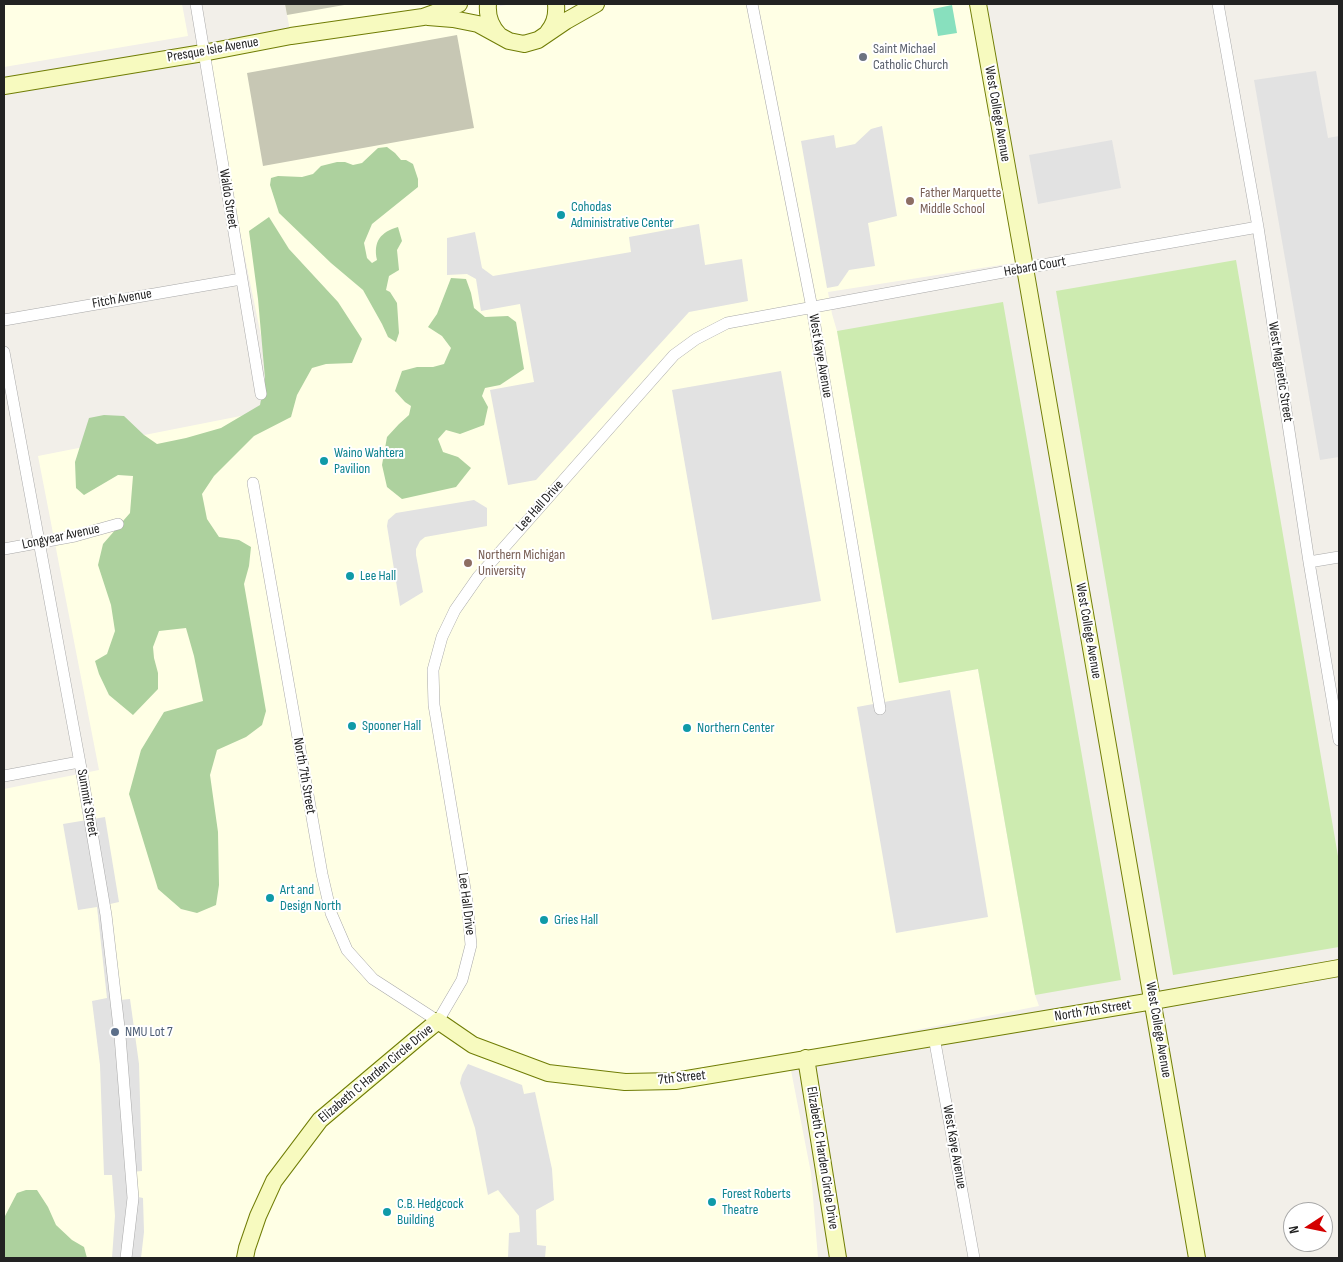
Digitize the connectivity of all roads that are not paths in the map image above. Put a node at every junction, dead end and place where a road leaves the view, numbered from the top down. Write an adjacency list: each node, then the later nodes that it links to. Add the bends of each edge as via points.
1 (196, 4): 12 (street, Waldo Street)
2 (460, 4): 9 (street, Presque Isle Avenue)
3 (488, 4): 11 (street, via 489,20)
4 (556, 4): 10 (street, via 554,24)
5 (596, 4): 10 (street, Presque Isle Avenue)
6 (752, 4): 17 (street, West Kaye Avenue)
7 (978, 4): 15 (street, West College Avenue)
8 (1218, 4): 14 (street, West Magnetic Street)
9 (423, 17): 11 (street, Presque Isle Avenue, via 478,24); 12 (street, Presque Isle Avenue, via 302,34)
10 (544, 36): 11 (street, Presque Isle Avenue, via 524,44)
11 (502, 38)
12 (204, 53): 13 (street, Presque Isle Avenue); 16 (street, Waldo Street)
13 (4, 86)
14 (1258, 227): 15 (street, Hebard Court); 26 (street, West Magnetic Street)
15 (1025, 268): 17 (street, Hebard Court); 32 (street, West College Avenue)
16 (241, 279): 18 (street, Fitch Avenue); 20 (street, Waldo Street)
17 (812, 308): 27 (street, West Kaye Avenue); 33 (street, Lee Hall Drive, via 727,323 674,355 478,577 455,610 442,637 433,670 434,705 467,900 471,945 462,980)
18 (4, 320)
19 (4, 352): 23 (street, Summit Street)
20 (261, 394)
21 (253, 483): 33 (street, North 7th Street, via 331,912 346,950 373,978)
22 (118, 524): 23 (street, Longyear Avenue)
23 (39, 543): 24 (street, Longyear Avenue); 29 (street, Summit Street)
24 (4, 549)
25 (1339, 558): 26 (street)
26 (1309, 562): 28 (street, West Magnetic Street)
27 (880, 709)
28 (1339, 740)
29 (79, 762): 30 (street); 36 (street, Summit Street, via 106,915 120,1036 133,1198)
30 (4, 776)
31 (1339, 968): 32 (street, North 7th Street)
32 (1153, 1001): 34 (street, North 7th Street); 40 (street, West College Avenue)
33 (438, 1022): 35 (street, 7th Street, via 473,1045 548,1074 625,1082 676,1081); 37 (street, Elizabeth C Harden Circle Drive, via 320,1120 274,1181 258,1216)
34 (934, 1037): 35 (street, 7th Street); 39 (street, West Kaye Avenue)
35 (806, 1058): 38 (street, Elizabeth C Harden Circle Drive)
36 (126, 1258)
37 (245, 1258)
38 (838, 1258)
39 (974, 1258)
40 (1197, 1258)

